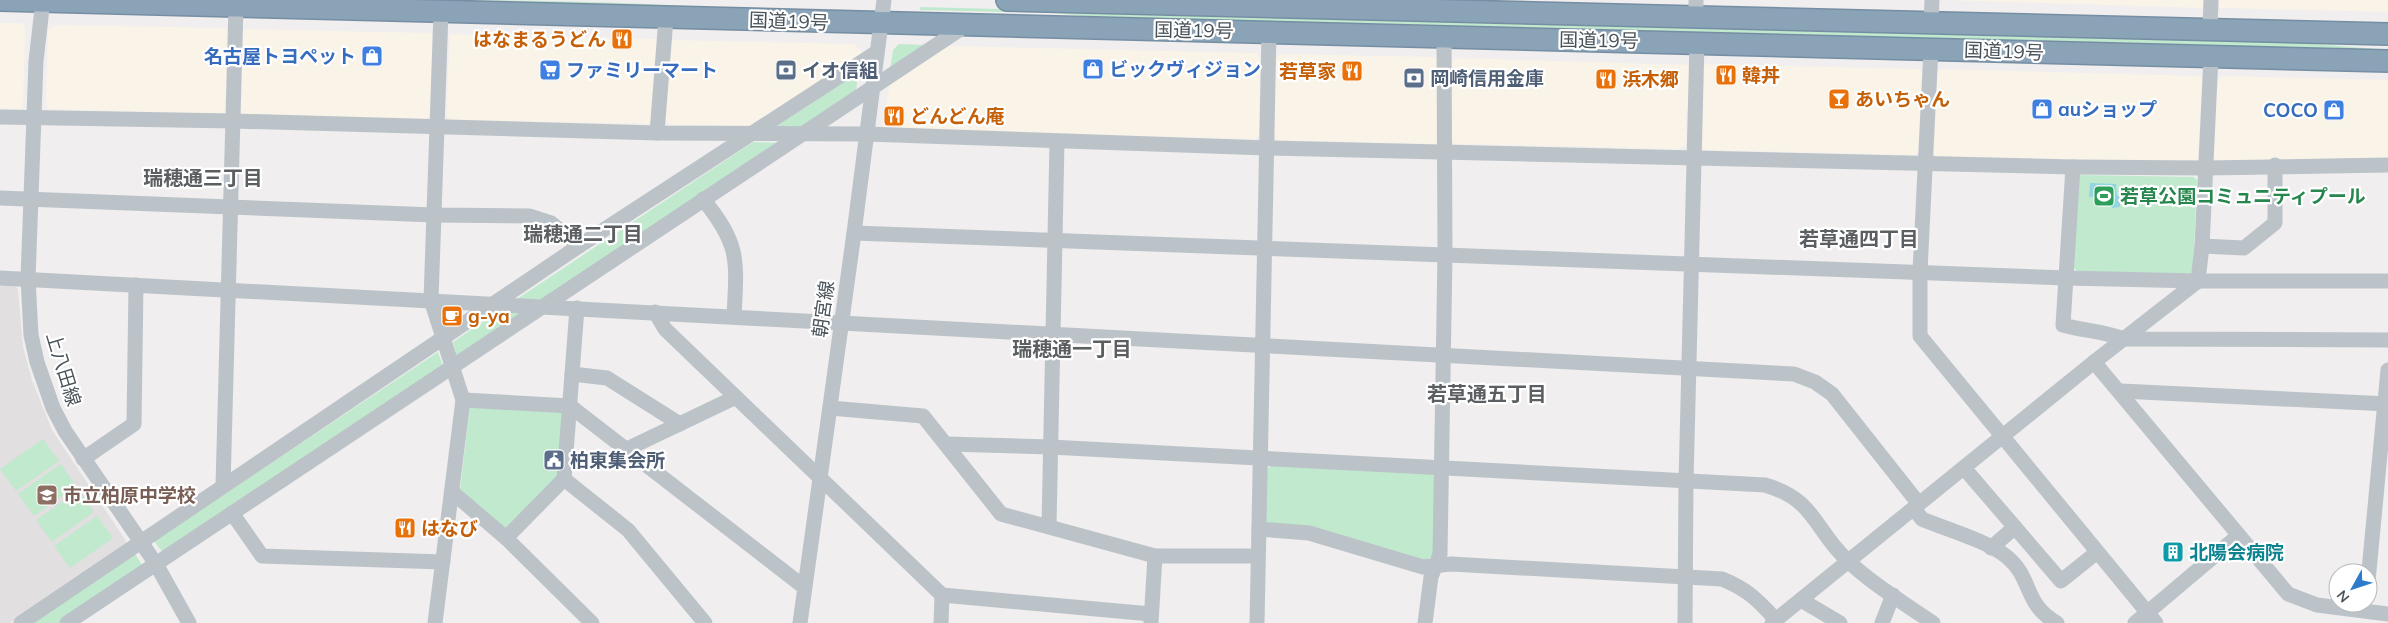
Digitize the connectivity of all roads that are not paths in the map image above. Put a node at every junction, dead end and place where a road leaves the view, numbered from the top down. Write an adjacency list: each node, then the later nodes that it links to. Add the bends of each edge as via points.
1 (0, 0): 2 (highway, 国道19号)
2 (43, 0): 9 (highway, 国道19号); 28 (street, 上八田線)
3 (884, 0): 15 (street, 朝宮線)
4 (1007, 0): 5 (highway, 国道19号)
5 (1032, 0): 8 (highway, 国道19号)
6 (1932, 0): 14 (street)
7 (2211, 0): 17 (street)
8 (1268, 3): 10 (highway, 国道19号)
9 (236, 6): 12 (highway, 国道19号); 29 (street)
10 (1445, 6): 11 (highway, 国道19号)
11 (1696, 8): 14 (highway, 国道19号)
12 (441, 10): 13 (highway, 国道19号); 30 (street)
13 (666, 18): 15 (highway, 国道19号); 31 (street)
14 (1931, 23): 17 (highway, 国道19号)
15 (879, 24): 16 (highway, 国道19号); 23 (street, 朝宮線)
16 (968, 24): 18 (highway, 国道19号); 26 (street)
17 (2210, 29): 19 (highway, 国道19号)
18 (1269, 32): 20 (highway, 国道19号); 36 (street)
19 (2388, 34)
20 (1444, 36): 21 (highway, 国道19号); 37 (street)
21 (1697, 42): 22 (highway, 国道19号); 38 (street)
22 (1931, 49): 24 (highway, 国道19号); 39 (street)
23 (877, 52): 26 (street, 朝宮線); 32 (street)
24 (2211, 57): 25 (highway, 国道19号); 43 (street)
25 (2388, 61)
26 (872, 88): 33 (street); 34 (street, 朝宮線)
27 (0, 117): 28 (street)
28 (34, 118): 29 (street); 45 (street, 上八田線)
29 (233, 121): 30 (street); 47 (street)
30 (439, 126): 31 (street); 48 (street)
31 (657, 133): 32 (street)
32 (753, 133): 33 (street); 51 (street)
33 (800, 134): 34 (street); 46 (street)
34 (866, 134): 35 (street); 49 (street, 朝宮線)
35 (1057, 142): 36 (street); 50 (street)
36 (1267, 148): 37 (street); 53 (street)
37 (1445, 151): 38 (street); 54 (street)
38 (1695, 156): 39 (street); 55 (street)
39 (1926, 162): 42 (street); 56 (street)
40 (2275, 165): 41 (street); 43 (street); 52 (street, via 2275,224 2244,248)
41 (2388, 165)
42 (2073, 167): 43 (street); 58 (street)
43 (2205, 168): 52 (street)
44 (0, 198): 45 (street)
45 (30, 199): 47 (street); 59 (street, 上八田線)
46 (703, 199): 66 (street); 69 (street, via 730,239 736,257)
47 (232, 208): 48 (street); 63 (street)
48 (434, 215): 51 (street, via 529,216 551,223); 64 (street)
49 (854, 233): 50 (street); 70 (street, 朝宮線)
50 (1056, 241): 53 (street); 71 (street)
51 (578, 246): 65 (street)
52 (2202, 246): 60 (street)
53 (1264, 249): 54 (street); 75 (street)
54 (1444, 255): 55 (street); 76 (street)
55 (1692, 264): 56 (street); 79 (street)
56 (1920, 271): 58 (street); 89 (street, via 1920,336)
57 (0, 278): 59 (street)
58 (2066, 278): 60 (street); 73 (street, via 2063,325)
59 (28, 279): 62 (street); 94 (street, 上八田線, via 31,335 44,385 65,432)
60 (2198, 281): 61 (street); 73 (street)
61 (2388, 281)
62 (136, 284): 63 (street); 94 (street, via 134,424)
63 (228, 289): 64 (street); 100 (street)
64 (431, 300): 65 (street); 72 (street)
65 (494, 304): 66 (street); 72 (street)
66 (542, 306): 67 (street); 78 (street)
67 (577, 308): 68 (street); 81 (street)
68 (655, 312): 69 (street); 83 (street, via 665,329)
69 (734, 316): 70 (street)
70 (841, 322): 71 (street); 87 (street, 朝宮線)
71 (1054, 334): 75 (street); 91 (street)
72 (443, 338): 78 (street); 100 (street)
73 (2123, 339): 74 (street); 77 (street)
74 (2388, 340)
75 (1262, 345): 76 (street); 93 (street)
76 (1442, 355): 79 (street); 95 (street)
77 (2094, 362): 82 (street); 89 (street)
78 (452, 366): 84 (street); 103 (street)
79 (1689, 368): 99 (street); 102 (street, via 1794,374 1815,382 1832,394)
80 (2388, 370): 85 (street)
81 (572, 374): 86 (street); 88 (street, via 607,378)
82 (2121, 391): 85 (street); 107 (street)
83 (736, 398): 88 (street); 97 (street)
84 (463, 400): 86 (street); 101 (street)
85 (2386, 404): 116 (street)
86 (570, 406): 92 (street); 98 (street)
87 (830, 408): 90 (street, via 923,416); 97 (street, 朝宮線)
88 (680, 424): 92 (street)
89 (2002, 438): 96 (street); 111 (street)
90 (947, 444): 91 (street); 104 (street, via 1001,514)
91 (1050, 447): 93 (street); 104 (street)
92 (626, 449): 120 (street)
93 (1259, 458): 95 (street); 106 (street)
94 (83, 459): 109 (street, 上八田線)
95 (1440, 468): 99 (street); 118 (street, via 1440,554)
96 (1964, 468): 102 (street); 105 (street)
97 (820, 477): 120 (street, 朝宮線); 121 (street)
98 (564, 479): 108 (street); 133 (street, via 628,530)
99 (1686, 482): 114 (street, via 1765,485 1780,489 1808,509); 119 (street)
100 (223, 486): 109 (street)
101 (452, 492): 108 (street); 115 (street)
102 (1917, 507): 110 (street, via 1922,519); 114 (street)
103 (232, 512): 115 (street, via 262,556); 117 (street)
104 (1049, 526): 112 (street)
105 (2015, 527): 110 (street); 111 (street, via 2061,581)
106 (1259, 529): 113 (street); 118 (street, via 1309,533 1423,567)
107 (2238, 536): 124 (street, via 2288,594); 126 (street)
108 (506, 538): 132 (street)
109 (141, 543): 117 (street, 上八田線); 128 (street)
110 (1991, 548): 143 (street, via 2007,557 2023,575 2032,600 2044,616)
111 (2096, 553): 126 (street)
112 (1155, 556): 113 (street); 125 (street)
113 (1257, 556): 136 (street)
114 (1848, 561): 122 (street); 123 (street)
115 (443, 562): 131 (street)
116 (2370, 563)
117 (156, 564): 129 (street); 130 (street, 上八田線)
118 (1437, 566): 119 (street, via 1451,564); 138 (street, via 1431,577)
119 (1686, 577): 127 (street, via 1722,579 1742,587 1756,598); 139 (street)
120 (804, 587): 134 (street, 朝宮線)
121 (942, 595): 125 (street); 135 (street)
122 (1893, 595): 141 (street); 142 (street)
123 (1801, 600): 127 (street); 140 (street)
124 (2328, 607)
125 (1151, 618)
126 (2151, 618): 144 (street)
127 (1774, 621)
128 (21, 623)
129 (67, 623)
130 (189, 623)
131 (435, 623)
132 (592, 623)
133 (705, 623)
134 (800, 623)
135 (941, 623)
136 (1257, 623): 137 (street)
137 (1262, 623)
138 (1425, 623)
139 (1684, 623)
140 (1840, 623)
141 (1882, 623)
142 (1933, 623)
143 (2057, 623)
144 (2134, 623)

